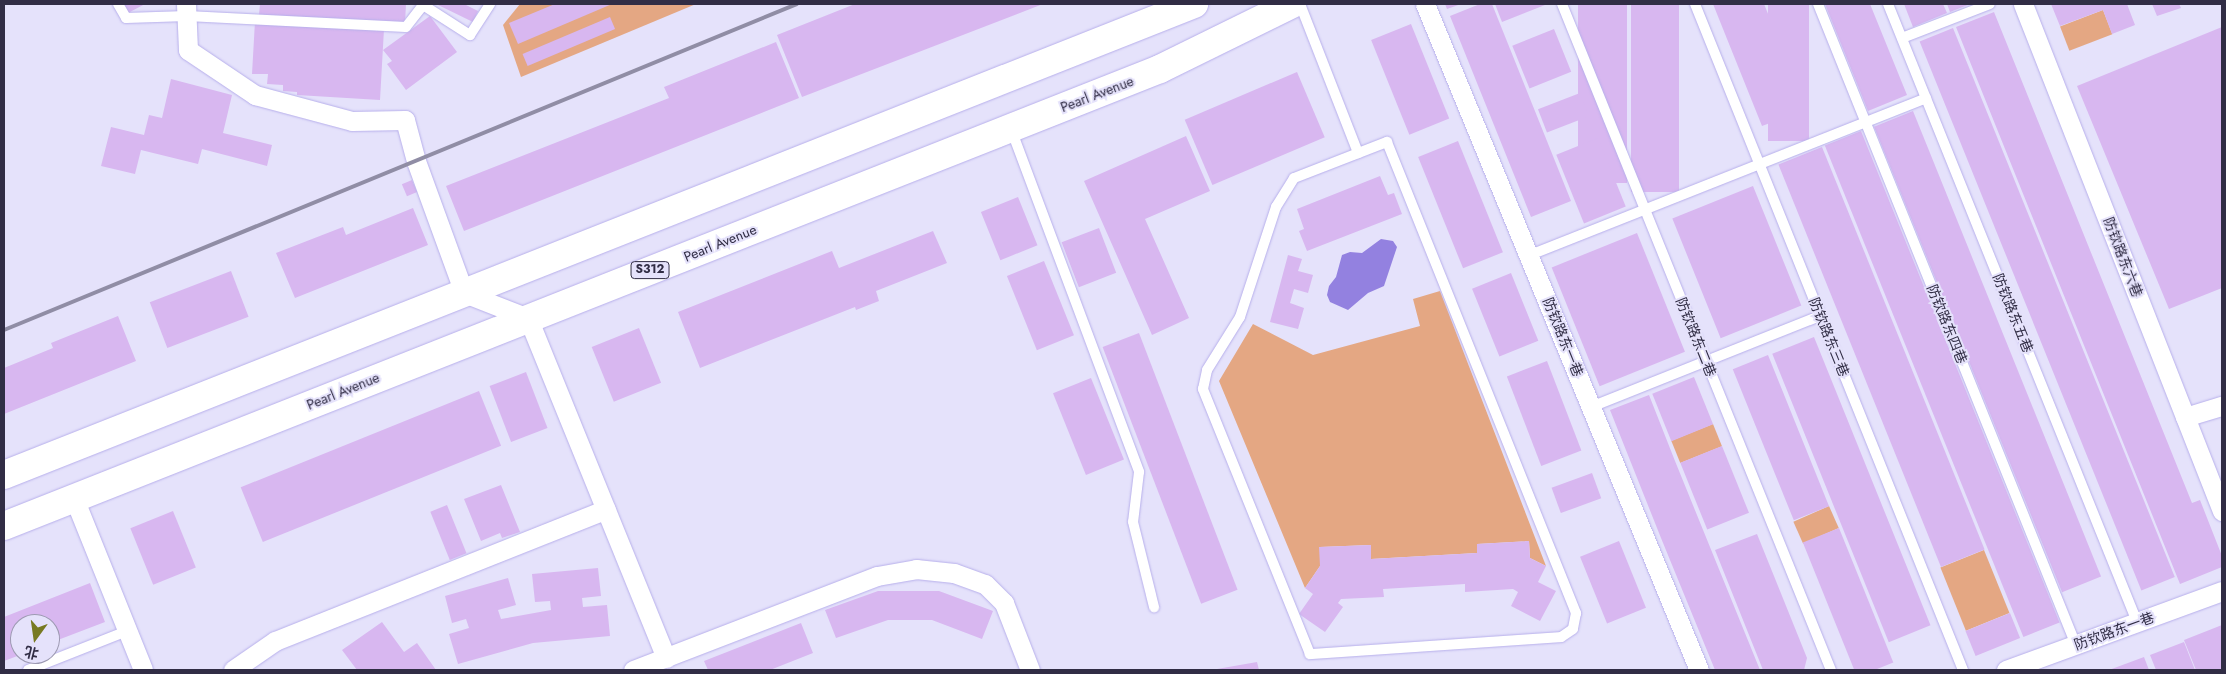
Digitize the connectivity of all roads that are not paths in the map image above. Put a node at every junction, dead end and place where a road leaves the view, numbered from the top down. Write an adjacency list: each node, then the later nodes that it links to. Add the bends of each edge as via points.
1 (118, 4): 13 (lane, via 126,18)
2 (490, 4): 13 (lane, via 470,35 423,5 406,27)
3 (1194, 4): 22 (main road)
4 (1292, 4): 17 (main road, Pearl Avenue / S312, via 1160,69)
5 (1300, 4): 18 (lane)
6 (1425, 4): 21 (street, 防钦路东一巷)
7 (1562, 4): 20 (lane, 防钦路东二巷)
8 (1694, 4): 19 (lane, 防钦路东三巷)
9 (1818, 4): 16 (lane, 防钦路东四巷)
10 (1888, 4): 14 (lane, 防钦路东五巷)
11 (1990, 4): 14 (lane)
12 (2023, 4): 28 (street, 防钦路东六巷)
13 (187, 10): 22 (street, via 188,50 255,95 352,121 405,120 416,161)
14 (1902, 38): 15 (lane, 防钦路东五巷)
15 (1926, 98): 16 (lane); 36 (lane, 防钦路东五巷)
16 (1866, 122): 19 (lane); 38 (lane, 防钦路东四巷)
17 (1011, 128): 24 (main road, Pearl Avenue / S312); 35 (lane, via 1139,472 1133,522)
18 (1358, 153): 18 (lane, via 1294,178 1285,191 1276,207 1240,317 1207,370 1203,389 1310,654 1561,637 1573,629 1576,613 1387,142)
19 (1759, 164): 20 (lane); 23 (lane, 防钦路东三巷)
20 (1645, 209): 21 (lane); 25 (lane, 防钦路东二巷)
21 (1530, 255): 26 (street, 防钦路东一巷)
22 (464, 293): 24 (street); 29 (main road)
23 (1820, 316): 25 (lane); 47 (lane, 防钦路东三巷)
24 (528, 318): 30 (main road, Pearl Avenue / S312); 31 (street)
25 (1706, 361): 26 (lane); 46 (lane, 防钦路东二巷)
26 (1592, 406): 45 (street, 防钦路东一巷)
27 (2222, 406): 28 (street)
28 (2185, 417): 32 (street, 防钦路东六巷)
29 (4, 475)
30 (74, 498): 33 (main road, Pearl Avenue / S312); 37 (street)
31 (606, 509): 39 (street); 42 (street, via 275,641)
32 (2222, 511)
33 (4, 526)
34 (2222, 591): 36 (street, 防钦路东一巷)
35 (1154, 607)
36 (2138, 622): 38 (street, 防钦路东一巷)
37 (127, 631): 40 (lane); 41 (street)
38 (2076, 645): 48 (street, 防钦路东一巷)
39 (666, 658): 43 (street); 44 (street, via 877,576 916,569 954,572 985,584 1004,602)
40 (28, 670)
41 (143, 670)
42 (232, 670)
43 (633, 670)
44 (1030, 670)
45 (1699, 670)
46 (1831, 670)
47 (1963, 670)
48 (2006, 670)

